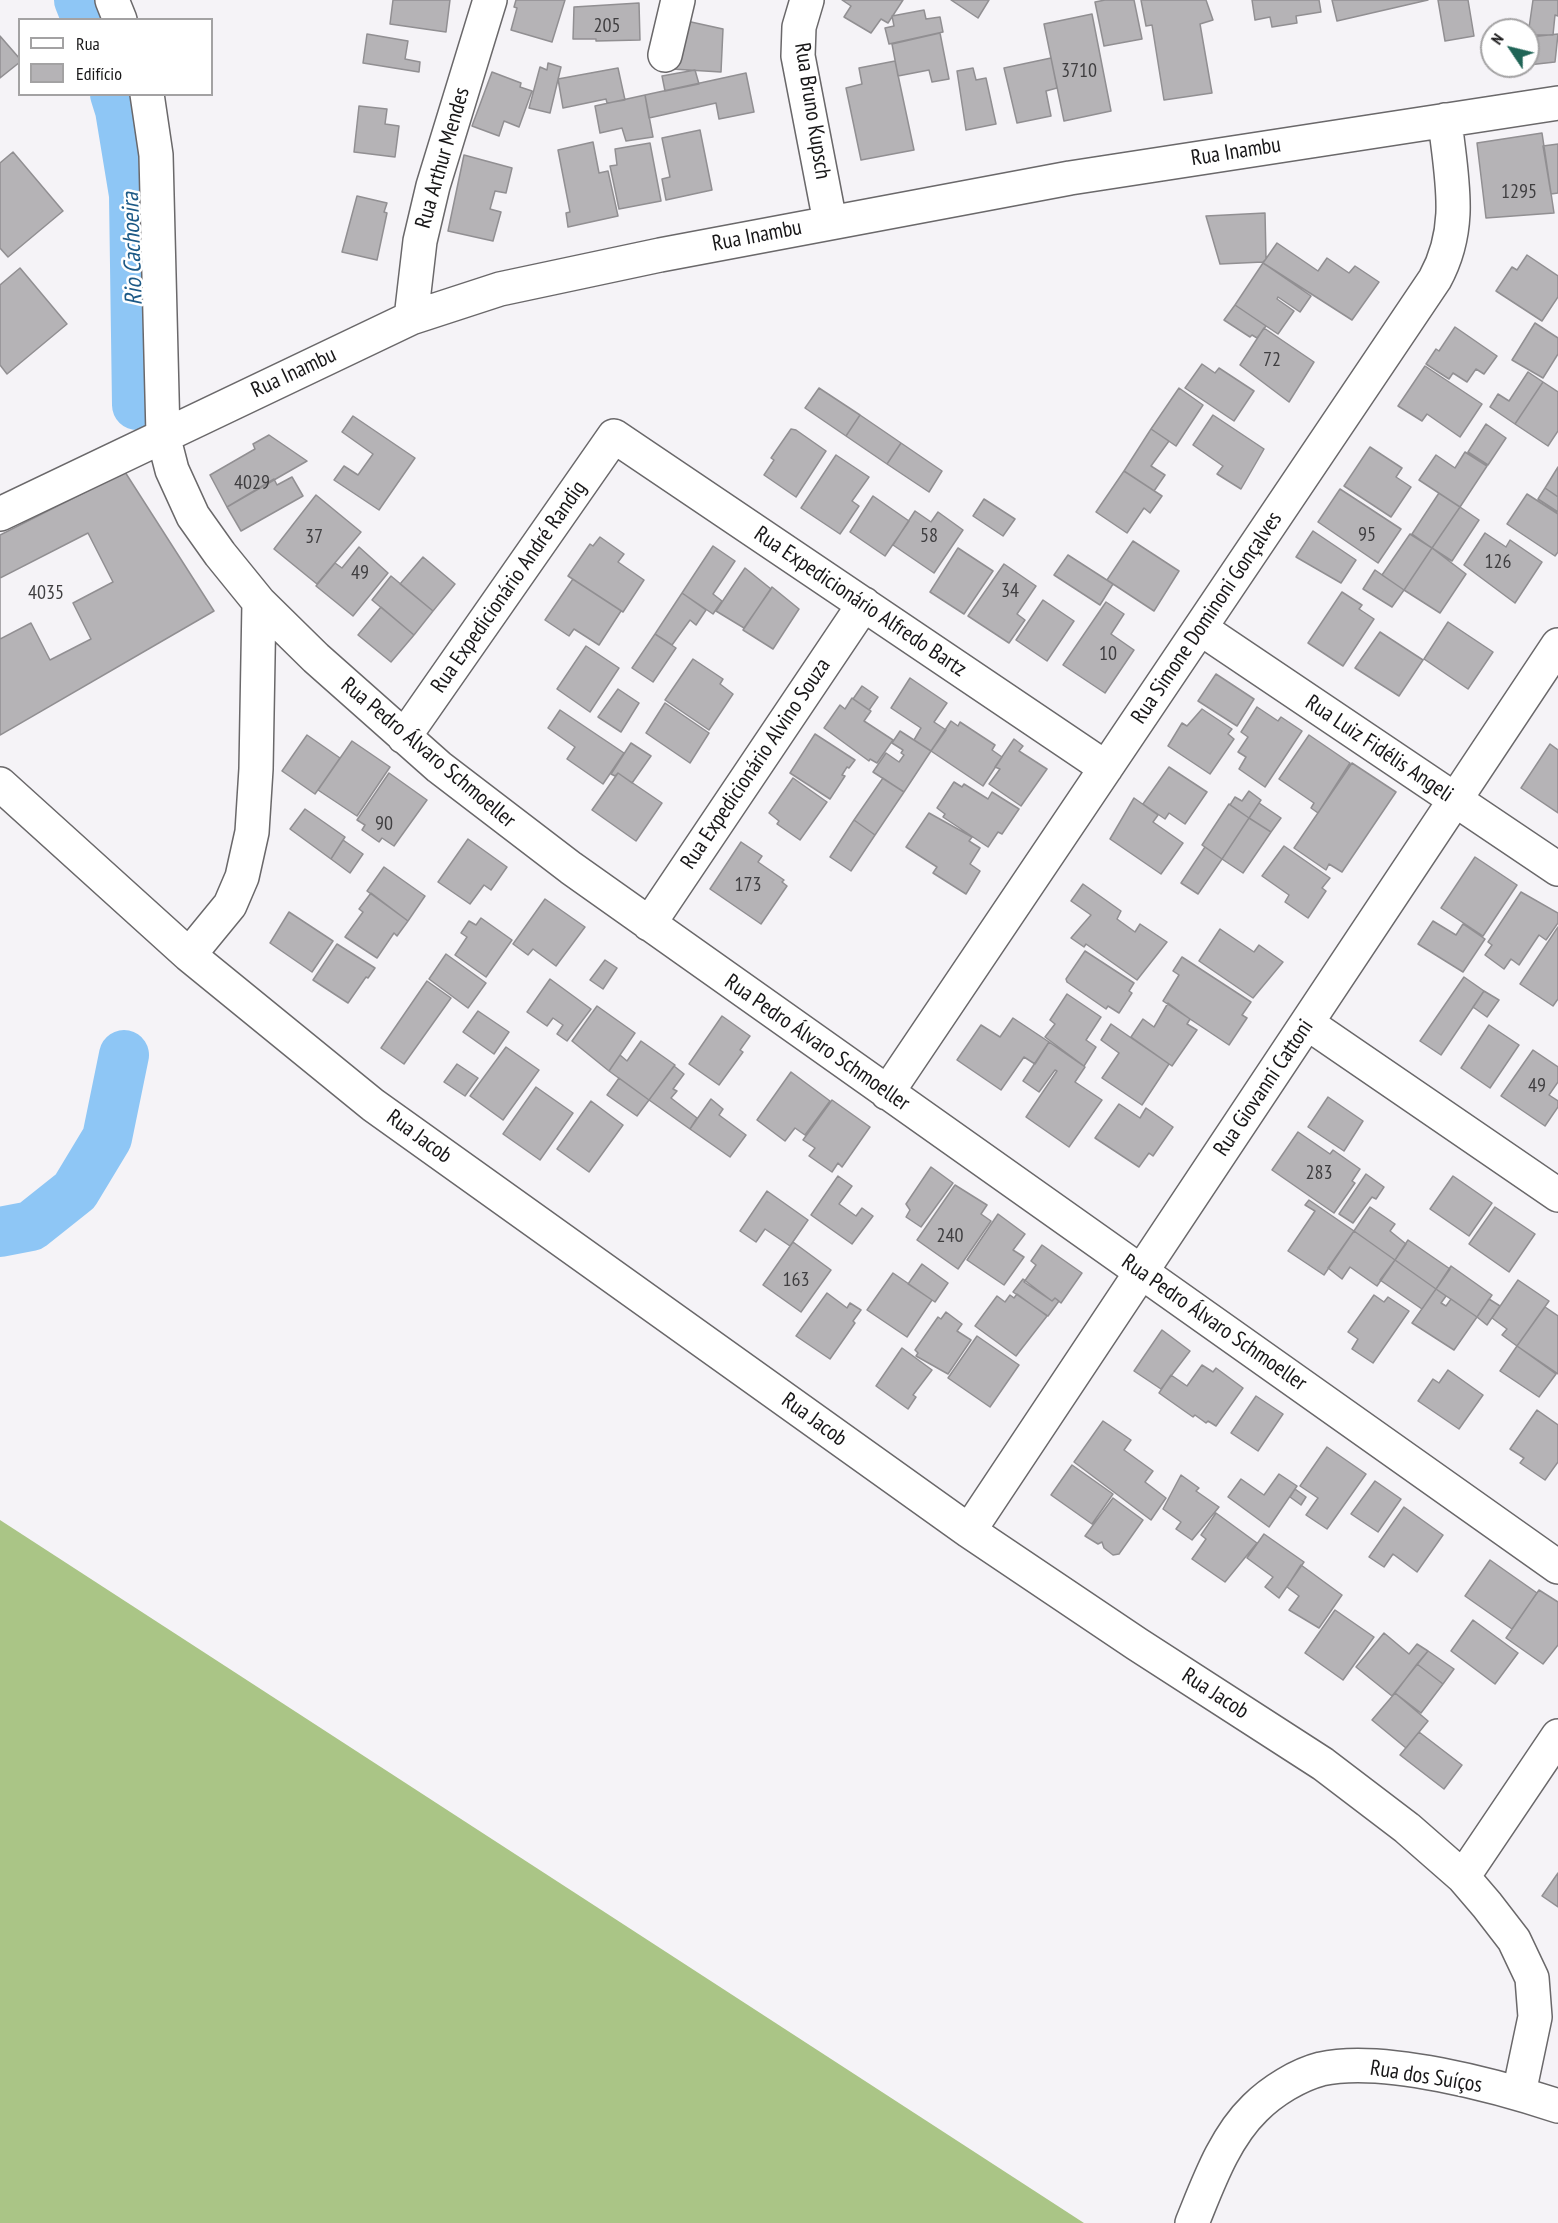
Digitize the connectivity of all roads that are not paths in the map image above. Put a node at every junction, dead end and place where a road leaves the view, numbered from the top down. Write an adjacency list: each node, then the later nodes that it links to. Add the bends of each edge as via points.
1 (112, 0): 5 (street)
2 (490, 0): 11 (street, Rua Arthur Mendes, via 433,186 420,241)
3 (678, 0): 6 (street)
4 (807, 0): 10 (street, Rua Bruno Kupsch, via 799,27 798,56)
5 (119, 18)
6 (665, 55)
7 (147, 96): 12 (street, Rua Pedro Álvaro Schmoeller, via 156,155)
8 (1558, 103): 9 (street, Rua Inambu)
9 (1445, 120): 10 (street, Rua Inambu, via 1070,178); 17 (street, Rua Simone Dominoni Gonçalves, via 1454,215 1444,262)
10 (831, 222): 11 (street, Rua Inambu, via 500,289)
11 (411, 318): 12 (street, Rua Inambu)
12 (164, 435): 14 (street, Rua Inambu); 15 (street, Rua Pedro Álvaro Schmoeller, via 172,470 193,516)
13 (614, 436): 16 (street, Rua Expedicionário Alfredo Bartz); 19 (street, Rua Expedicionário André Randig)
14 (0, 514)
15 (259, 602): 19 (street, Rua Pedro Álvaro Schmoeller); 25 (street, via 252,832 242,877 230,905)
16 (864, 604): 20 (street, Rua Expedicionário Alfredo Bartz); 24 (street, Rua Expedicionário Alvino Souza)
17 (1200, 628): 20 (street, Rua Simone Dominoni Gonçalves); 22 (street, Rua Luiz Fidélis Angeli)
18 (1558, 645): 22 (street, Rua Giovanni Cattoni)
19 (404, 737): 24 (street, Rua Pedro Álvaro Schmoeller, via 515,826)
20 (1106, 768): 27 (street, Rua Simone Dominoni Gonçalves)
21 (0, 784): 25 (street, Rua Jacob)
22 (1455, 800): 23 (street, Rua Luiz Fidélis Angeli); 26 (street, Rua Giovanni Cattoni)
23 (1558, 869)
24 (649, 924): 27 (street, Rua Pedro Álvaro Schmoeller)
25 (189, 955): 30 (street, Rua Jacob, via 373,1105)
26 (1307, 1023): 28 (street); 29 (street, Rua Giovanni Cattoni)
27 (887, 1093): 29 (street, Rua Pedro Álvaro Schmoeller)
28 (1558, 1195)
29 (1141, 1272): 30 (street, Rua Giovanni Cattoni); 31 (street, Rua Pedro Álvaro Schmoeller)
30 (969, 1531): 33 (street, Rua Jacob, via 1323,1764)
31 (1558, 1567)
32 (1558, 1736): 33 (street)
33 (1463, 1877): 34 (street, Rua Jacob, via 1514,1940 1532,1978 1535,2017)
34 (1519, 2093): 35 (street, Rua dos Suíços); 36 (street, Rua dos Suíços, via 1397,2069 1352,2066 1322,2069 1300,2077 1254,2109 1237,2130 1215,2168)
35 (1558, 2106)
36 (1192, 2223)

